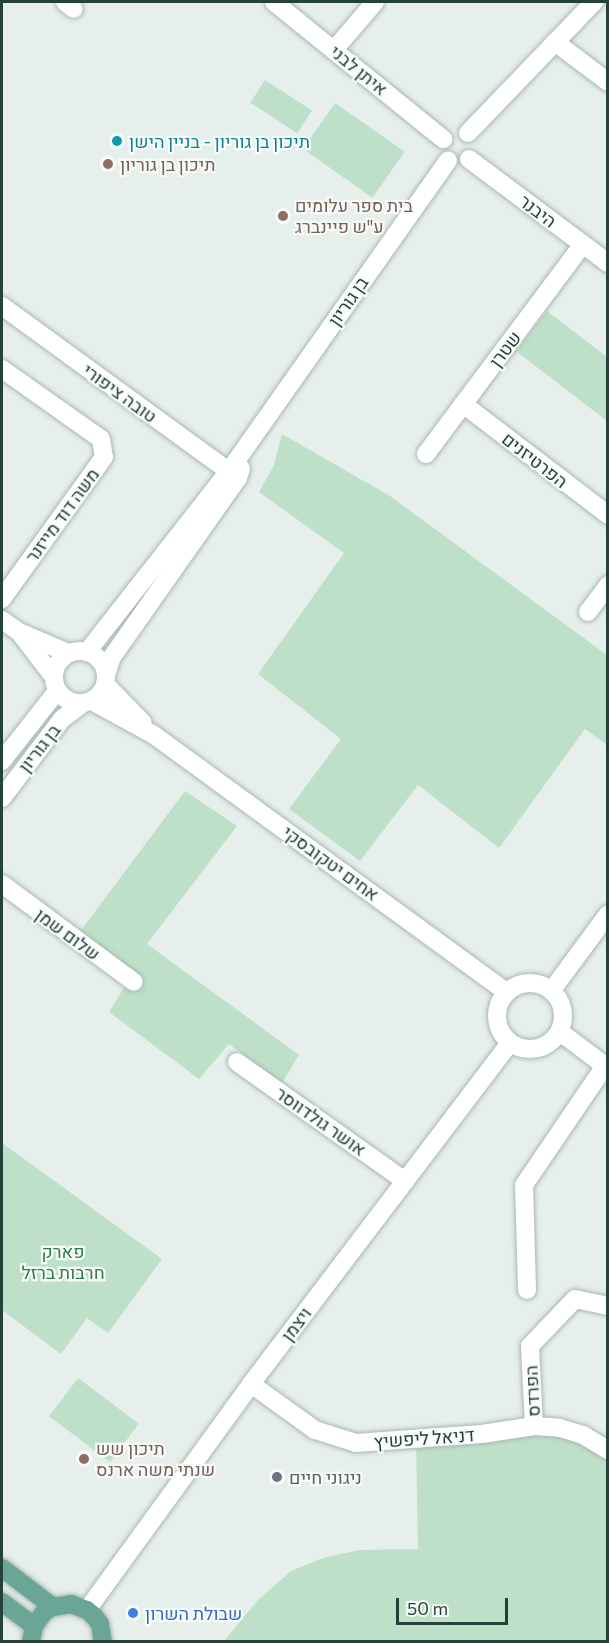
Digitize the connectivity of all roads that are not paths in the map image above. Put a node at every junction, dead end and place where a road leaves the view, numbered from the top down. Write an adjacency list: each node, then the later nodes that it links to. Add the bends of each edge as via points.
1 (274, 2): 5 (street, איתן לבני)
2 (375, 2): 5 (street)
3 (594, 2): 4 (street)
4 (555, 42): 6 (street); 7 (street)
5 (334, 50): 8 (street, איתן לבני)
6 (608, 82)
7 (468, 133): 8 (street, via 451,131); 9 (street, via 475,149)
8 (443, 139): 10 (street, via 441,150)
9 (469, 159): 10 (street, via 459,163); 11 (street, היבנר)
10 (448, 160): 17 (street, בן גוריון, via 248,443)
11 (583, 244): 12 (street, היבנר); 15 (street, שטרן)
12 (608, 263)
13 (2, 306): 17 (street, טובה ציפורי)
14 (2, 369): 20 (street, משה דוד מייזנר, via 101,439 104,457)
15 (464, 404): 16 (street, שטרן); 18 (street, הפרטיזנים)
16 (426, 454)
17 (234, 475): 24 (street, בן גוריון); 26 (street, בן גוריון, via 112,657)
18 (608, 515)
19 (608, 585): 21 (street)
20 (2, 599)
21 (588, 612)
22 (2, 620): 23 (street)
23 (19, 632): 25 (street); 27 (street)
24 (87, 652): 25 (street); 26 (street, via 99,659)
25 (68, 653): 27 (street, via 57,663)
26 (106, 679): 28 (street, via 99,695); 29 (street, אחים יטקובסקי)
27 (55, 684): 28 (street, via 68,701); 30 (street, בן גוריון)
28 (87, 702): 29 (street, אחים יטקובסקי); 31 (street, בן גוריון, via 62,719)
29 (154, 735): 36 (street, אחים יטקובסקי)
30 (2, 761)
31 (2, 798)
32 (2, 884): 34 (street, שלום שמן)
33 (608, 914): 35 (street)
34 (134, 982)
35 (552, 990): 36 (street, via 530,982); 37 (street, via 562,1005)
36 (506, 992): 38 (street, via 497,1020)
37 (560, 1032): 38 (street, via 544,1047 532,1050); 40 (street)
38 (510, 1043): 41 (street, ויצמן)
39 (237, 1062): 41 (street, אושר גולדווסר)
40 (606, 1067): 42 (street, via 524,1185)
41 (405, 1181): 44 (street, ויצמן)
42 (527, 1290)
43 (608, 1306): 45 (street, הפרדס, via 575,1299 530,1346)
44 (251, 1384): 45 (street, דניאל ליפשיץ, via 315,1430 356,1443 482,1434); 50 (street, ויצמן)
45 (534, 1426): 46 (street, דניאל ליפשיץ, via 583,1435)
46 (608, 1450)
47 (2, 1568): 49 (main road)
48 (2, 1602): 51 (main road)
49 (54, 1607): 50 (main road, via 71,1604); 51 (main road, via 45,1611)
50 (87, 1610): 52 (main road, via 100,1624)
51 (32, 1634)
52 (104, 1641)

